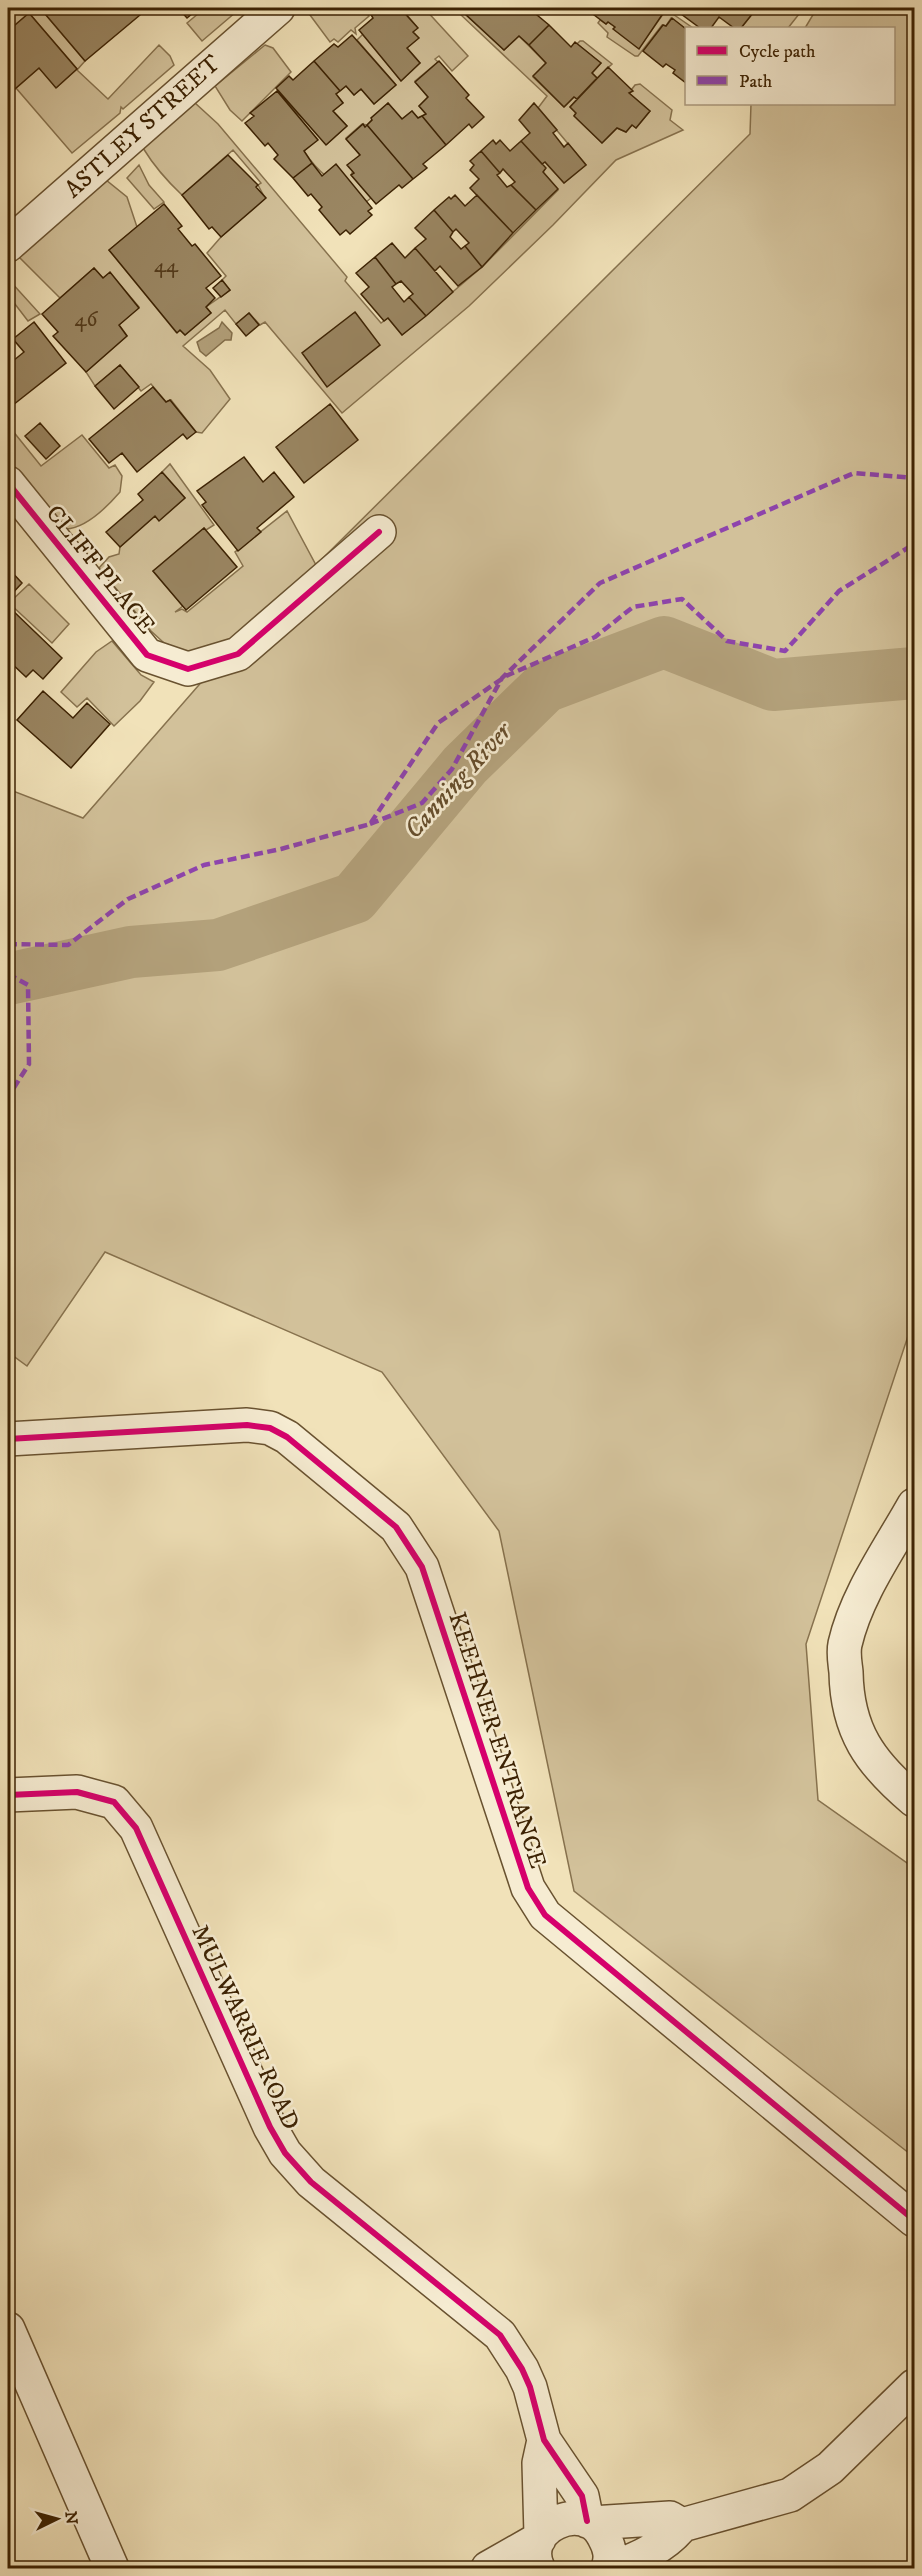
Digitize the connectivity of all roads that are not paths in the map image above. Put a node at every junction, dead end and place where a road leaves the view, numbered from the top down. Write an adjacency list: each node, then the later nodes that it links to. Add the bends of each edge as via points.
1 (278, 8): 2 (street, ASTLEY STREET)
2 (8, 245)
3 (8, 483): 4 (street, CLIFF PLACE, via 147,654 188,669 237,654)
4 (380, 532)
5 (8, 1439): 9 (street, KEEHNER ENTRANCE, via 247,1425 270,1428 287,1437 396,1527 422,1566 528,1888 545,1915)
6 (915, 1505): 8 (street, via 865,1592 845,1646 846,1703 866,1749 897,1786)
7 (8, 1795): 12 (street, MULWARRIE ROAD, via 77,1792 114,1802 136,1828 270,2127 285,2152 311,2182 500,2335 530,2387)
8 (915, 1800)
9 (915, 2220)
10 (8, 2329): 16 (street)
11 (915, 2385): 14 (street, via 830,2468 790,2495)
12 (544, 2440): 13 (street, MULWARRIE ROAD, via 582,2496); 15 (street, MULWARRIE ROAD, via 539,2463)
13 (589, 2522): 14 (street, via 670,2518); 15 (street, via 566,2518 557,2521); 18 (street, via 602,2532 610,2548)
14 (682, 2525): 19 (street, via 672,2538)
15 (539, 2548): 17 (street)
16 (112, 2568)
17 (489, 2568)
18 (608, 2568)
19 (612, 2568)

